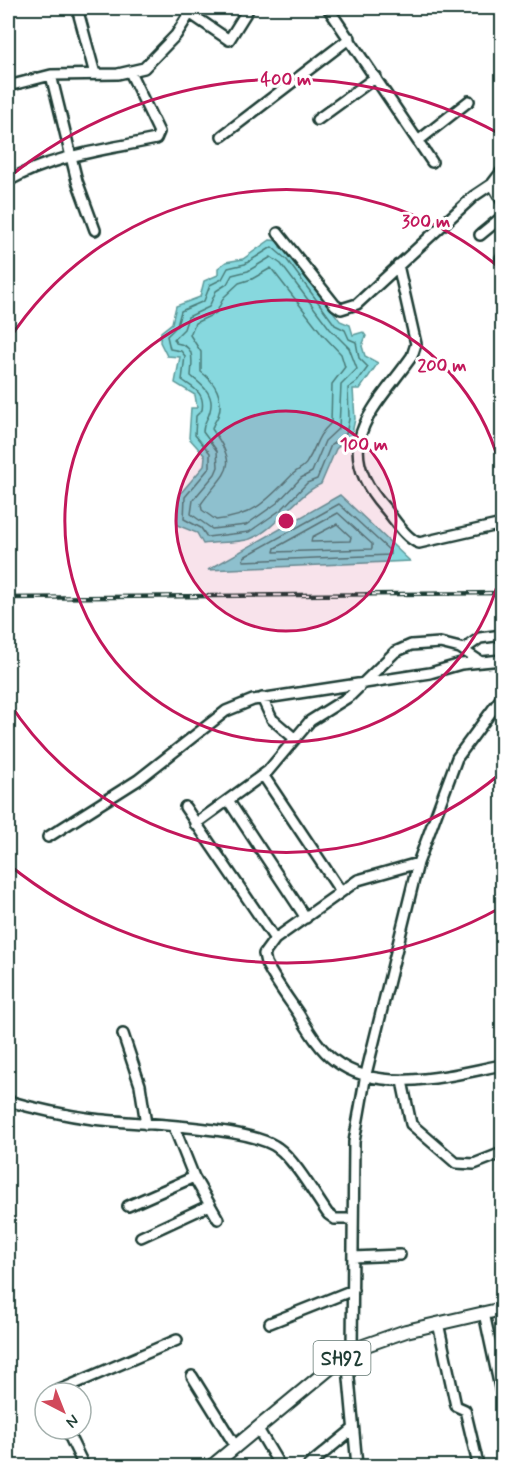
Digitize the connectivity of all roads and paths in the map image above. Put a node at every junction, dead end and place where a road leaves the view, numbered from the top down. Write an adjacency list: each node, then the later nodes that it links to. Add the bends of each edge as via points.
1 (77, 8): 7 (street)
2 (249, 8): 4 (street, via 230,40)
3 (328, 8): 5 (street)
4 (192, 11): 6 (street, via 150,64)
5 (350, 38): 9 (street); 13 (street)
6 (130, 72): 7 (street); 15 (street, via 159,136)
7 (95, 74): 8 (street)
8 (51, 75): 10 (street); 15 (street)
9 (376, 77): 12 (street); 14 (street)
10 (8, 86)
11 (469, 101): 14 (street)
12 (317, 120)
13 (222, 136)
14 (418, 141): 16 (street)
15 (71, 155): 18 (street); 22 (street)
16 (432, 162)
17 (502, 171): 19 (street)
18 (8, 181)
19 (492, 184): 20 (street); 25 (street)
20 (502, 201)
21 (502, 217): 24 (street)
22 (94, 230)
23 (278, 233): 25 (street, via 341,309 357,304)
24 (480, 235)
25 (398, 265): 26 (street, via 416,344 412,356 359,434 358,449 366,484 409,536 420,543)
26 (502, 524)
27 (502, 636): 28 (street, via 480,638)
28 (463, 650): 30 (street); 31 (street, via 440,643 411,645 386,659)
29 (502, 660): 30 (street)
30 (481, 662): 31 (street)
31 (368, 680): 32 (street); 34 (street, via 310,721)
32 (262, 698): 34 (street, via 272,719); 39 (street, via 226,711 138,780)
33 (502, 698): 40 (street, via 456,758)
34 (294, 738): 35 (street)
35 (263, 775): 36 (street); 41 (street)
36 (228, 800): 38 (street); 42 (street)
37 (185, 807): 38 (street)
38 (195, 824): 43 (street)
39 (48, 837)
40 (418, 863): 41 (street, via 358,880); 46 (street)
41 (341, 892): 42 (street)
42 (306, 918): 43 (street)
43 (275, 939): 46 (street, via 264,954 266,963 301,1018 335,1062)
44 (123, 1034): 49 (street, via 140,1085)
45 (502, 1065): 47 (street)
46 (366, 1074): 47 (street); 56 (street, via 354,1142)
47 (402, 1081): 51 (street, via 411,1124 456,1162 474,1164)
48 (8, 1101): 49 (street, via 44,1111)
49 (146, 1124): 50 (street)
50 (174, 1127): 52 (street); 56 (street, via 231,1133 272,1144 284,1153 328,1214 335,1219)
51 (502, 1153)
52 (195, 1177): 53 (street); 54 (street)
53 (210, 1205): 55 (street); 57 (street)
54 (128, 1206)
55 (218, 1218)
56 (353, 1219): 59 (street)
57 (141, 1237)
58 (400, 1255): 59 (street)
59 (353, 1257): 60 (street)
60 (352, 1290): 63 (street); 66 (street)
61 (502, 1309): 62 (main road, SH92)
62 (484, 1312): 64 (main road, SH92); 69 (street)
63 (270, 1323)
64 (438, 1323): 66 (main road, SH92, via 377,1339); 74 (street, via 456,1406 465,1410)
65 (177, 1340): 68 (street)
66 (352, 1350): 70 (main road, SH92); 71 (street, via 348,1367)
67 (192, 1376): 73 (street)
68 (81, 1381)
69 (502, 1397)
70 (258, 1429): 73 (main road, SH92); 77 (street)
71 (353, 1429): 78 (street); 79 (street)
72 (72, 1441): 75 (street)
73 (236, 1447): 76 (main road, SH92)
74 (477, 1460)
75 (84, 1467)
76 (212, 1467)
77 (280, 1467)
78 (308, 1467)
79 (357, 1467)

